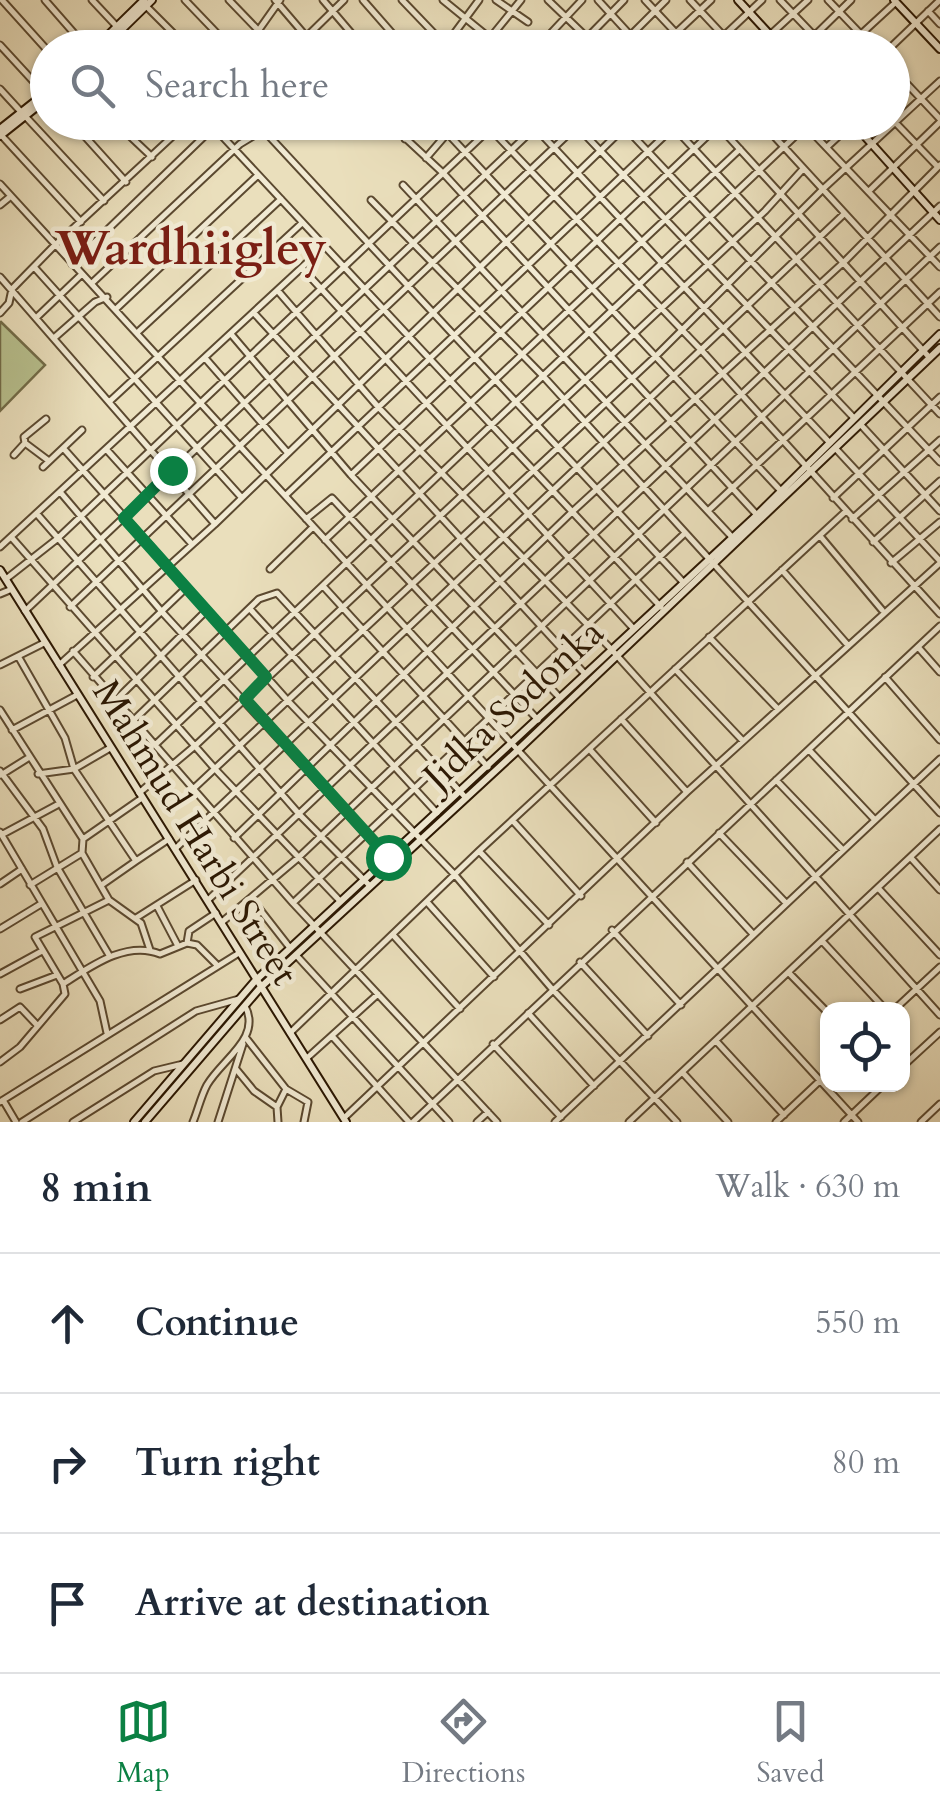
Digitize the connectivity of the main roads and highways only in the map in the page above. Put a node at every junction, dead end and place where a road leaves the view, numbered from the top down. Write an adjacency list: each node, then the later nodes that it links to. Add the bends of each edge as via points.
1 (738, 0): 6 (main road)
2 (145, 1): 4 (main road)
3 (895, 1): 7 (main road)
4 (118, 28): 5 (main road)
5 (116, 30)
6 (766, 30)
7 (939, 45)
8 (30, 110): 9 (main road)
9 (0, 134)
10 (868, 140): 11 (main road)
11 (940, 220)
12 (940, 334): 14 (main road, Jidka Sodonka)
13 (940, 348): 14 (main road, Jidka Sodonka)
14 (833, 446): 15 (main road, Jidka Sodonka)
15 (810, 469): 16 (main road, Jidka Sodonka); 16 (main road, Jidka Sodonka)
16 (709, 562): 18 (main road, Jidka Sodonka); 18 (main road, Jidka Sodonka)
17 (0, 570): 24 (main road, Mahmud Harbi Street)
18 (661, 607): 19 (main road, Jidka Sodonka); 19 (main road, Jidka Sodonka)
19 (613, 652): 20 (main road, Jidka Sodonka); 20 (main road, Jidka Sodonka)
20 (515, 747): 21 (main road, Jidka Sodonka); 21 (main road, Jidka Sodonka)
21 (463, 795): 22 (main road, Jidka Sodonka); 22 (main road, Jidka Sodonka)
22 (415, 838): 23 (main road, Jidka Sodonka); 23 (main road, Jidka Sodonka)
23 (317, 928): 24 (main road, Jidka Sodonka)
24 (258, 984): 25 (main road, Jidka Sodonka); 27 (main road, Mahmud Harbi Street)
25 (243, 1003): 26 (main road, Jidka Sodonka); 26 (main road, Jidka Sodonka, via 183,1064)
26 (161, 1097): 28 (main road, Jidka Sodonka); 29 (main road, Jidka Sodonka)
27 (345, 1120)
28 (134, 1122)
29 (145, 1122)

